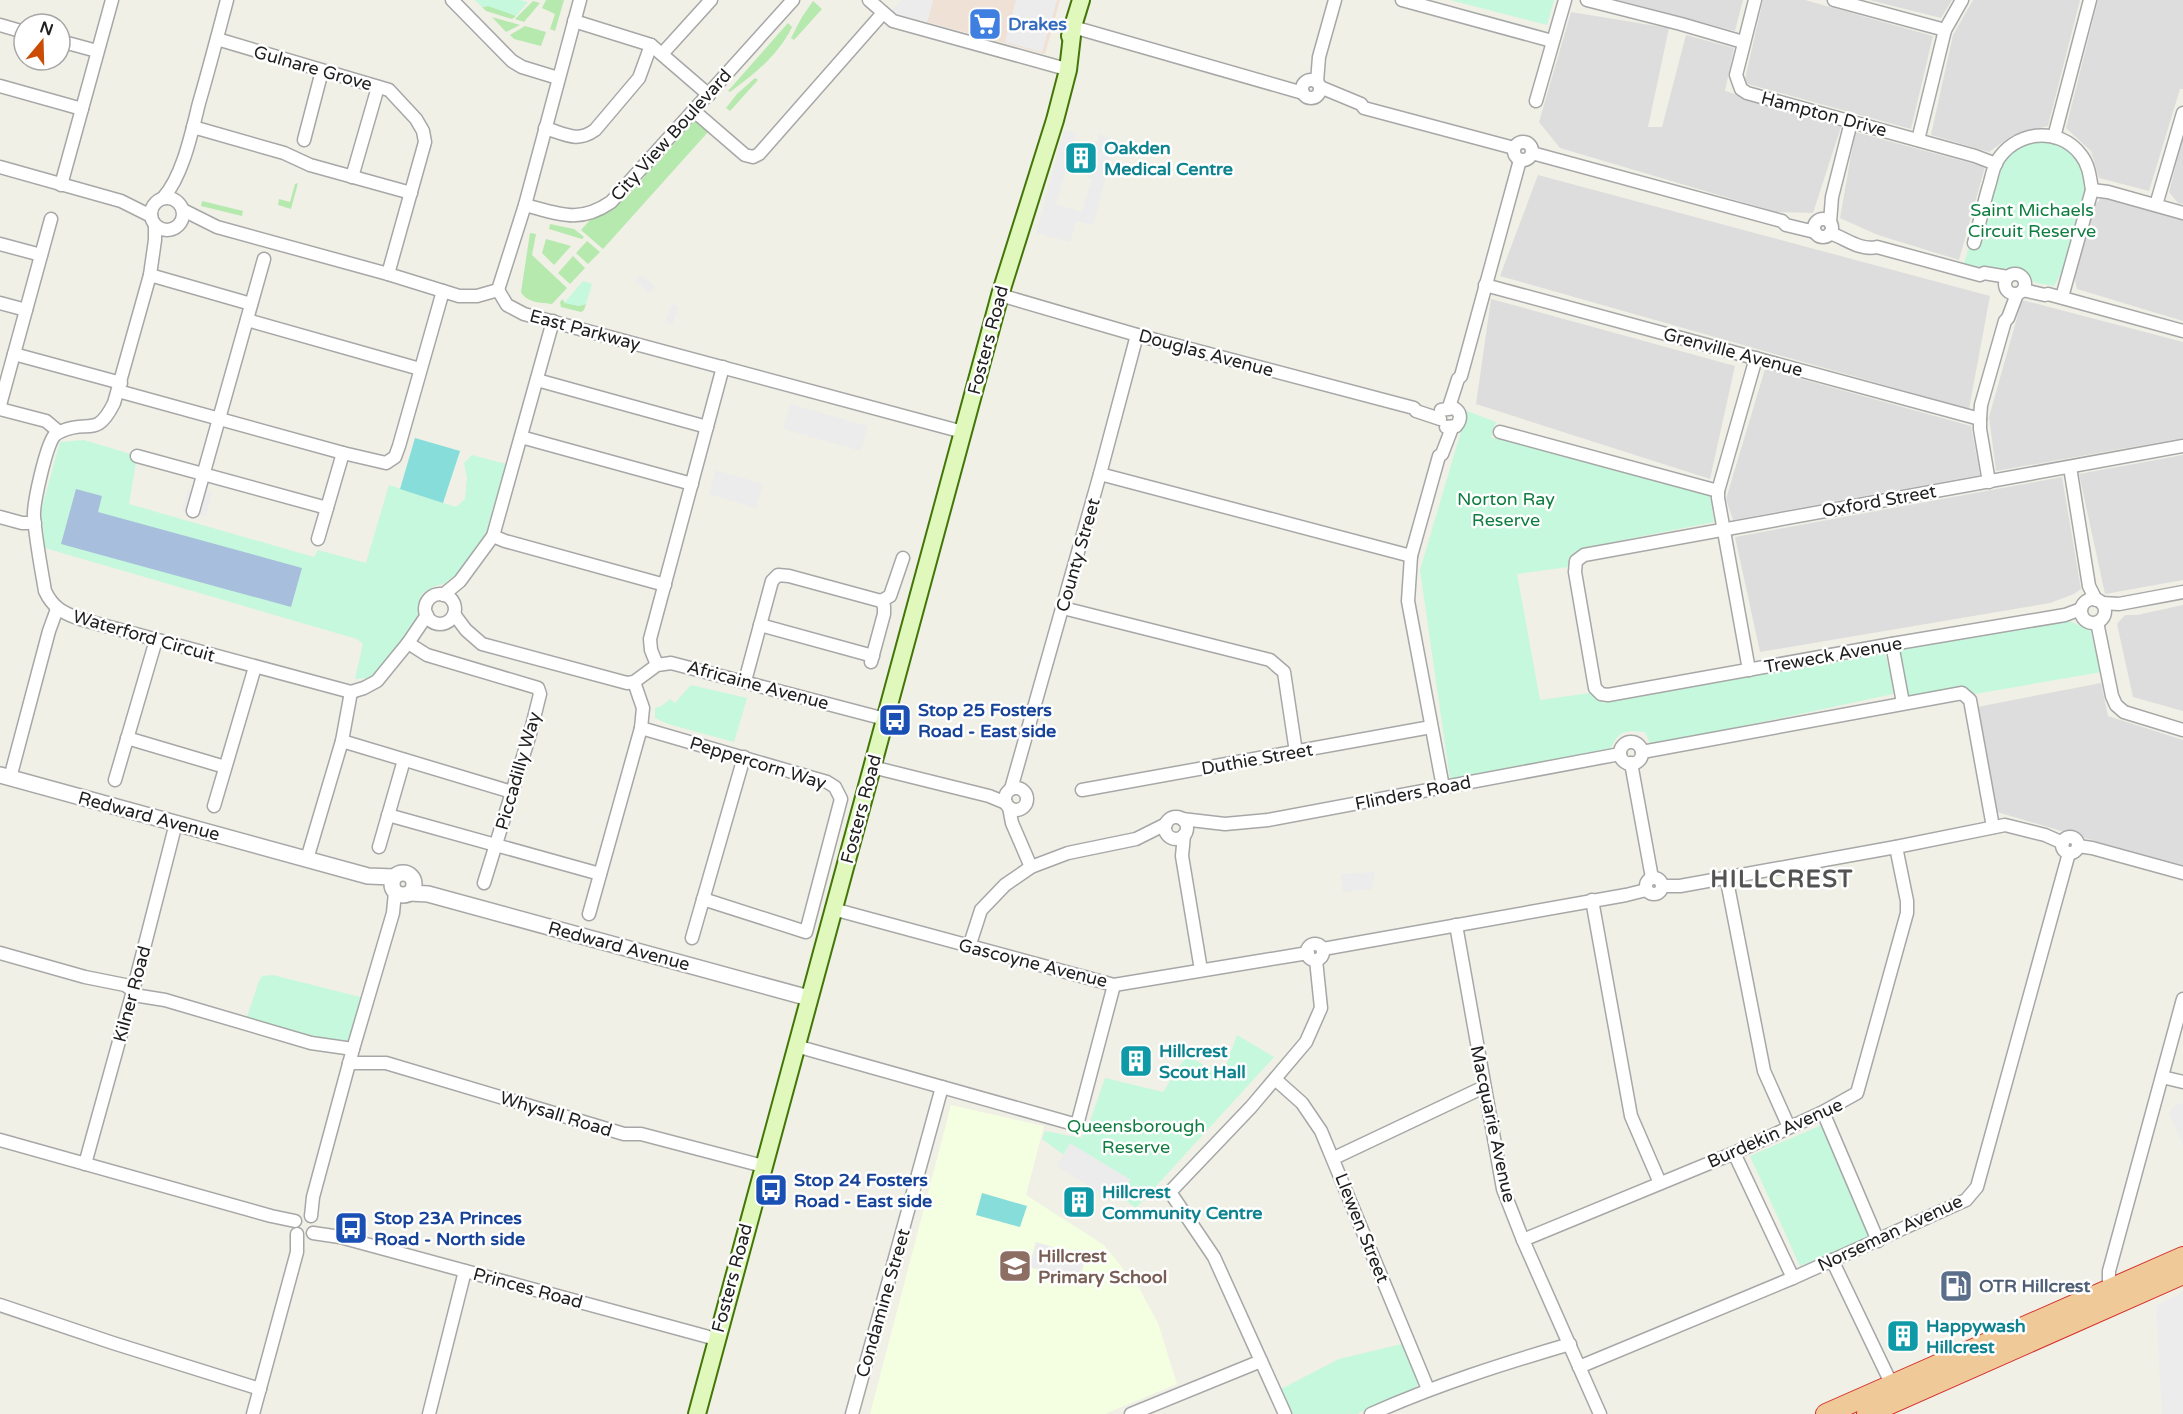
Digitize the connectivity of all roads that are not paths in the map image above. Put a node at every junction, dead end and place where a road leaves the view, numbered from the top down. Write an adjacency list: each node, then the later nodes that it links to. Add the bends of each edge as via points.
1 (112, 0): 26 (street)
2 (227, 0): 21 (street)
3 (452, 0): 30 (street, via 513,61)
4 (580, 0): 18 (street)
5 (711, 0): 27 (street)
6 (869, 0): 17 (street)
7 (1081, 0): 19 (main road, Fosters Road)
8 (1335, 0): 33 (street)
9 (1402, 0): 22 (street)
10 (1565, 0): 22 (street)
11 (1587, 0): 23 (street)
12 (1755, 0): 23 (street, Hampton Drive)
13 (1834, 0): 20 (street)
14 (1962, 0): 20 (street)
15 (2090, 0): 42 (street)
16 (788, 1): 34 (street, City View Boulevard)
17 (883, 13): 28 (street, via 902,24); 37 (street, via 759,154 745,155)
18 (574, 21): 25 (street); 30 (street)
19 (1073, 27): 28 (main road, Fosters Road); 33 (street, via 1274,86); 58 (main road, Fosters Road, via 1068,70)
20 (1945, 30): 44 (street)
21 (217, 39): 29 (street, Gulnare Grove); 40 (street)
22 (1552, 41): 35 (street)
23 (1743, 42): 39 (street, Hampton Drive, via 1736,75 1741,89)
24 (72, 44): 26 (street)
25 (651, 45): 27 (street); 41 (street, via 639,78 595,130 578,138)
26 (97, 51): 36 (street)
27 (662, 54): 34 (street)
28 (1059, 67): 58 (main road, Fosters Road)
29 (322, 71): 32 (street, Gulnare Grove); 43 (street)
30 (558, 78): 41 (street)
31 (0, 86): 36 (street)
32 (378, 87): 51 (street); 54 (street, Gulnare Grove, via 389,90 423,131 425,142)
33 (1311, 87): 45 (street, via 1364,108)
34 (709, 95): 37 (street, City View Boulevard)
35 (1536, 101)
36 (82, 109): 52 (street)
37 (694, 111): 57 (street, City View Boulevard, via 611,202 598,211 568,216)
38 (2183, 113): 59 (street)
39 (1851, 122): 44 (street, Hampton Drive); 64 (street)
40 (193, 127): 50 (street); 51 (street)
41 (545, 128): 57 (street)
42 (2054, 137): 48 (street, via 2022,139 2004,152); 53 (street, via 2080,153)
43 (304, 140)
44 (1918, 140): 48 (street, Hampton Drive)
45 (1514, 148): 46 (street, via 1524,141); 47 (street)
46 (1532, 153): 47 (street, via 1528,159); 64 (street, via 1782,221)
47 (1520, 160): 73 (street)
48 (1996, 164): 67 (street)
49 (0, 167): 52 (street)
50 (179, 171): 55 (street); 60 (street)
51 (352, 177): 54 (street)
52 (61, 185): 56 (street)
53 (2092, 190): 59 (street); 78 (street)
54 (411, 192): 72 (street, Gulnare Grove)
55 (160, 199): 56 (street); 60 (street, via 172,198); 63 (street, via 152,207)
56 (121, 201): 63 (street)
57 (525, 205): 75 (street)
58 (1027, 205): 77 (main road, Fosters Road)
59 (2156, 205): 61 (street)
60 (181, 207): 65 (street); 66 (street, via 183,219)
61 (2183, 213)
62 (51, 219): 69 (street)
63 (153, 220): 66 (street, via 162,229); 71 (street)
64 (1824, 226): 74 (street, via 1837,227 1877,247)
65 (217, 227): 66 (street); 72 (street)
66 (174, 228): 71 (street)
67 (1974, 243)
68 (0, 244): 69 (street)
69 (41, 255): 81 (street)
70 (264, 259): 80 (street)
71 (152, 270): 80 (street); 91 (street)
72 (388, 274): 76 (street)
73 (1485, 285): 87 (street, Grenville Avenue); 93 (street)
74 (2014, 287): 78 (street); 95 (street)
75 (498, 290): 76 (street, via 477,296); 83 (street, East Parkway, via 507,304 524,314)
76 (443, 291): 89 (street)
77 (1000, 296): 85 (street, Douglas Avenue); 98 (main road, Fosters Road)
78 (2062, 297): 84 (street)
79 (0, 303): 81 (street)
80 (251, 304): 82 (street)
81 (26, 310): 86 (street)
82 (247, 320): 89 (street); 94 (street)
83 (553, 321): 88 (street, East Parkway); 90 (street)
84 (2183, 331)
85 (1137, 334): 93 (street, Douglas Avenue, via 1416,411); 106 (street, County Street)
86 (14, 354): 91 (street); 92 (street)
87 (1756, 358): 95 (street, Grenville Avenue); 109 (street)
88 (723, 367): 96 (street); 98 (street, East Parkway)
89 (420, 369): 102 (street, via 399,446 391,461 377,462)
90 (537, 380): 96 (street); 100 (street)
91 (119, 387): 94 (street); 97 (street, via 108,415 99,424)
92 (0, 407): 97 (street, via 46,421)
93 (1447, 416): 117 (street, via 1442,454)
94 (218, 419): 102 (street); 105 (street)
95 (1980, 419): 107 (street)
96 (707, 427): 108 (street)
97 (59, 432): 113 (street, Waterford Circuit, via 49,448 35,502)
98 (963, 432): 143 (main road, Fosters Road)
99 (1500, 432): 109 (street)
100 (521, 437): 108 (street); 115 (street)
101 (2183, 446): 104 (street, Oxford Street)
102 (343, 453): 110 (street)
103 (136, 456): 105 (street)
104 (2070, 467): 107 (street, Oxford Street); 124 (street)
105 (203, 474): 110 (street); 111 (street)
106 (1100, 474): 117 (street); 125 (street, County Street)
107 (1989, 482): 114 (street, Oxford Street)
108 (692, 484): 120 (street)
109 (1718, 491): 114 (street)
110 (327, 508): 116 (street)
111 (193, 512)
112 (0, 517): 113 (street)
113 (35, 523): 126 (street, Waterford Circuit, via 45,591)
114 (1723, 529): 137 (street); 141 (street, Oxford Street, via 1584,555 1576,561 1595,688)
115 (493, 536): 119 (street); 120 (street)
116 (318, 539)
117 (1411, 556): 144 (street, via 1408,601)
118 (903, 558): 123 (street, via 890,596)
119 (460, 581): 122 (street); 127 (street)
120 (665, 585): 135 (street, via 650,639)
121 (2183, 592): 124 (street, Treweck Avenue)
122 (443, 595): 127 (street, via 450,598); 128 (street, via 433,596 426,604)
123 (880, 602): 129 (street, via 778,575 772,581); 129 (street, via 884,614 872,659)
124 (2092, 607): 134 (street, Treweck Avenue)
125 (1063, 608): 149 (street, via 1270,660 1284,672); 162 (street, County Street)
126 (57, 609): 132 (street, Waterford Circuit); 157 (street)
127 (454, 610): 128 (street, via 451,620); 131 (street)
128 (436, 621): 131 (street); 133 (street, via 419,629)
129 (760, 625): 138 (street)
130 (2098, 627): 146 (street, via 2116,705 2124,712)
131 (466, 630): 139 (street, via 482,644)
132 (156, 640): 136 (street, Waterford Circuit); 147 (street)
133 (408, 643): 140 (street, via 377,681); 161 (street, Piccadilly Way, via 427,655 538,688 539,700)
134 (1892, 644): 137 (street, Treweck Avenue); 142 (street)
135 (657, 665): 138 (street, Africaine Avenue, via 681,664); 139 (street)
136 (255, 667): 140 (street, Waterford Circuit); 155 (street)
137 (1749, 670): 141 (street, Treweck Avenue, via 1608,695)
138 (746, 681): 143 (street, Africaine Avenue)
139 (634, 682): 145 (street, via 643,708)
140 (351, 692): 148 (street)
141 (1601, 693)
142 (1903, 703): 150 (street); 168 (street, via 1962,693 1970,700)
143 (885, 719): 156 (main road, Fosters Road)
144 (1431, 727): 149 (street, Duthie Street); 159 (street)
145 (641, 728): 152 (street, Peppercorn Way); 177 (street)
146 (2183, 730)
147 (127, 738): 155 (street); 158 (street)
148 (342, 741): 153 (street); 174 (street)
149 (1296, 752): 160 (street, Duthie Street)
150 (1642, 752): 151 (street, via 1631,742 1622,746); 154 (street, via 1637,762)
151 (1620, 754): 154 (street); 159 (street, Flinders Road)
152 (744, 757): 182 (street); 182 (street, Peppercorn Way, via 827,782 841,799 806,932)
153 (404, 760): 161 (street); 165 (street)
154 (1631, 763): 179 (street)
155 (225, 767): 163 (street)
156 (872, 767): 162 (street, via 989,796); 184 (main road, Fosters Road)
157 (5, 776): 166 (street, Redward Avenue)
158 (115, 780)
159 (1443, 787): 169 (street, Flinders Road, via 1268,820 1204,822)
160 (1082, 790)
161 (512, 792): 170 (street, Piccadilly Way)
162 (1011, 796): 164 (street, via 1015,810); 164 (street, via 1027,797); 167 (street)
163 (214, 806)
164 (1022, 808): 167 (street)
165 (388, 815): 170 (street); 171 (street)
166 (176, 823): 174 (street, Redward Avenue); 193 (street, Kilner Road)
167 (1012, 823): 175 (street)
168 (1993, 827): 172 (street); 173 (street, via 2005,825 2045,835)
169 (1177, 830): 175 (street, Flinders Road, via 1068,853); 191 (street)
170 (496, 845): 177 (street); 180 (street, Piccadilly Way)
171 (379, 847)
172 (1896, 847): 178 (street); 204 (street, Burdekin Avenue, via 1907,913 1861,1084 1852,1097)
173 (2070, 847): 176 (street, via 2092,848); 214 (street, Norseman Avenue, via 1977,1187 1966,1200)
174 (307, 859): 181 (street, Redward Avenue)
175 (1031, 867): 188 (street, Flinders Road, via 1005,885 981,910)
176 (2183, 873)
177 (600, 874): 185 (street)
178 (1726, 876): 179 (street, via 1680,886); 205 (street, via 1764,1071)
179 (1657, 882): 183 (street, Gascoyne Avenue, via 1661,890 1655,895 1646,890)
180 (484, 883)
181 (401, 888): 194 (street, Redward Avenue); 197 (street)
182 (703, 899): 187 (street)
183 (1592, 900): 186 (street, Gascoyne Avenue); 211 (street, via 1631,1116)
184 (833, 909): 188 (street, Gascoyne Avenue); 194 (main road, Fosters Road)
185 (589, 914)
186 (1456, 925): 190 (street, Gascoyne Avenue); 203 (street, Macquarie Avenue)
187 (692, 938)
188 (969, 947): 192 (street, Gascoyne Avenue)
189 (0, 953): 193 (street, via 125,985)
190 (1316, 954): 191 (street, Gascoyne Avenue); 200 (street, via 1321,1008 1306,1042)
191 (1201, 970): 192 (street, Gascoyne Avenue)
192 (1114, 985): 202 (street, via 1077,1125)
193 (133, 991): 197 (street, via 311,1043); 209 (street, Kilner Road)
194 (809, 998): 196 (main road, Fosters Road)
195 (2183, 999): 199 (street)
196 (796, 1046): 202 (street); 210 (main road, Fosters Road)
197 (353, 1049): 198 (street)
198 (349, 1063): 210 (street, Whysall Road, via 386,1063 624,1134 641,1134); 212 (street)
199 (2162, 1077): 201 (street); 220 (street, via 2109,1271)
200 (1275, 1079): 208 (street, Llewen Street, via 1302,1103); 224 (street, via 1170,1192 1214,1257)
201 (2183, 1082)
202 (942, 1087): 232 (street, Condamine Street)
203 (1484, 1087): 208 (street); 213 (street, Macquarie Avenue, via 1503,1189)
204 (1823, 1112): 205 (street, Burdekin Avenue); 214 (street)
205 (1789, 1127): 207 (street, Burdekin Avenue)
206 (0, 1140): 209 (street, Princes Road)
207 (1734, 1153): 211 (street, Burdekin Avenue); 219 (street)
208 (1334, 1158): 227 (street, Llewen Street)
209 (86, 1164): 212 (street, Princes Road)
210 (763, 1166): 222 (main road, Fosters Road)
211 (1660, 1183): 213 (street, Burdekin Avenue)
212 (304, 1226): 217 (street, Princes Road); 226 (street)
213 (1523, 1240): 223 (street, Macquarie Avenue)
214 (1878, 1241): 216 (street, Norseman Avenue)
215 (2183, 1257): 220 (highway)
216 (1832, 1260): 219 (street, Norseman Avenue); 228 (street)
217 (465, 1271): 222 (street, Princes Road); 230 (street)
218 (2183, 1274): 220 (highway)
219 (1793, 1278): 225 (street, Norseman Avenue)
220 (2111, 1296): 228 (highway)
221 (0, 1305): 226 (street)
222 (716, 1339): 231 (main road, Fosters Road)
223 (1570, 1344): 225 (street, Macquarie Avenue); 227 (street)
224 (1261, 1361): 233 (street); 234 (street)
225 (1579, 1367): 236 (street, Macquarie Avenue)
226 (260, 1389): 229 (street)
227 (1428, 1389): 235 (street)
228 (1890, 1399): 237 (highway); 238 (highway)
229 (254, 1414)
230 (429, 1414)
231 (697, 1414)
232 (852, 1414)
233 (1131, 1414)
234 (1285, 1414)
235 (1371, 1414)
236 (1600, 1414)
237 (1827, 1414)
238 (1867, 1414)

